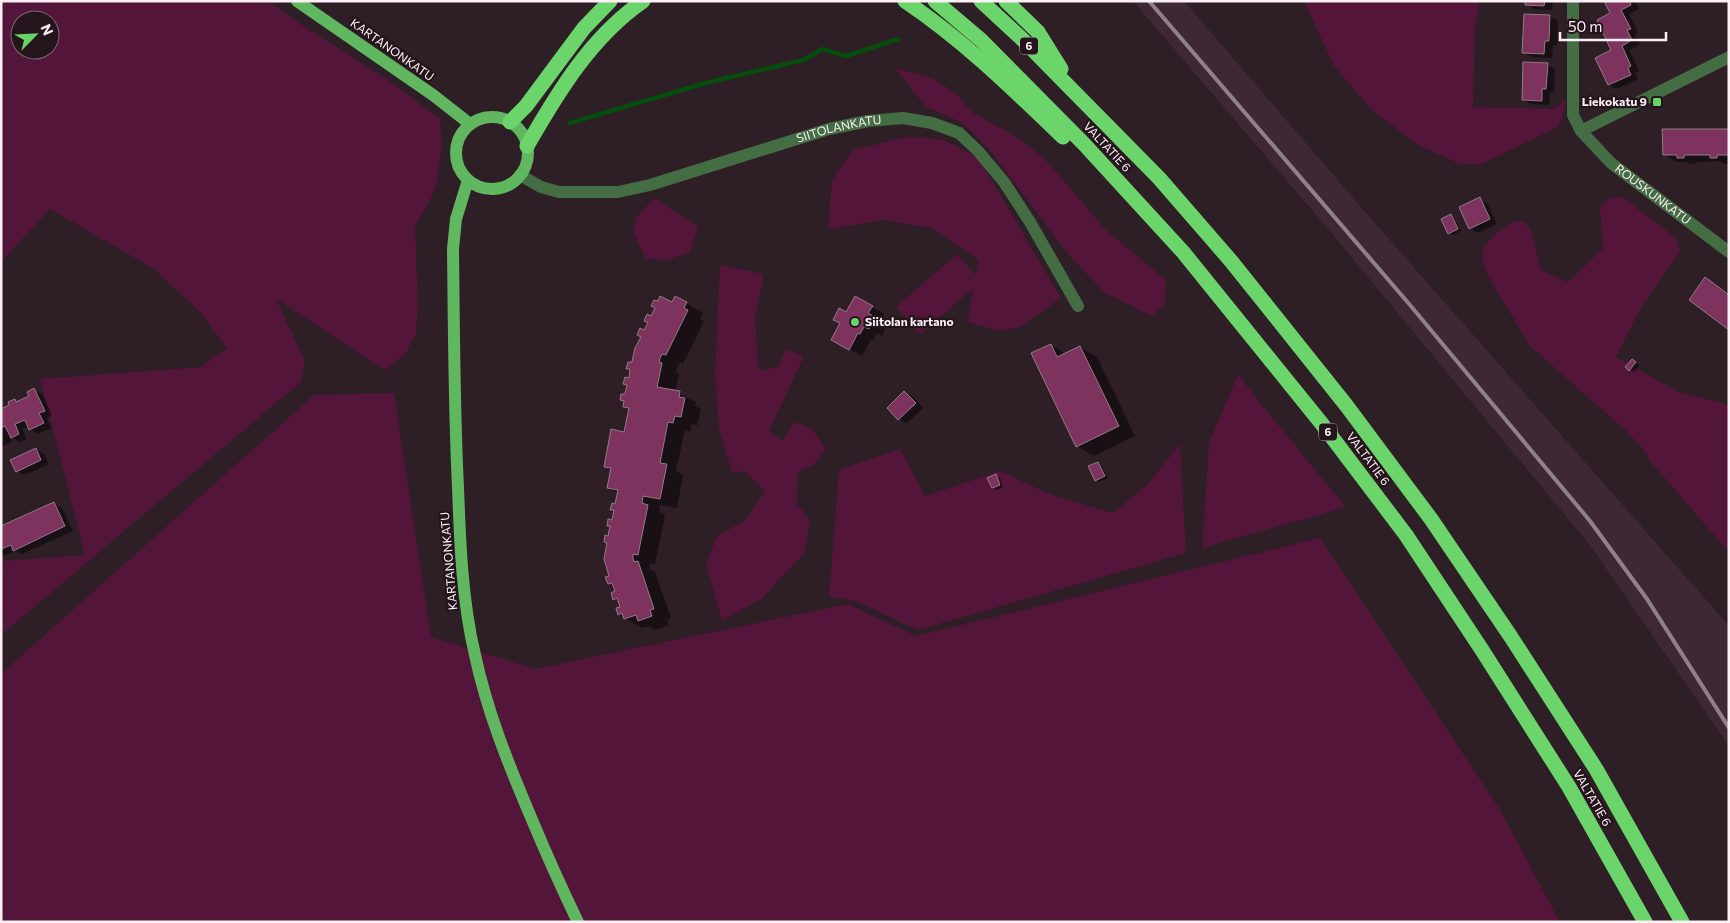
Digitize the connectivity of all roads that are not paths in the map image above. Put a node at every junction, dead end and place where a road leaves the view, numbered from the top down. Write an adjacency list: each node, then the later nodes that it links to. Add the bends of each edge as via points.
1 (297, 1): 12 (main road, KARTANONKATU)
2 (610, 1): 11 (highway, via 584,28 526,106)
3 (643, 1): 14 (highway, via 623,15 586,53)
4 (905, 1): 17 (highway, via 1006,82)
5 (935, 1): 17 (highway, VALTATIE 6 / 6, via 980,40 1084,144)
6 (981, 1): 10 (highway, VALTATIE 6 / 6)
7 (1006, 1): 10 (highway, via 1038,32)
8 (1573, 1): 13 (street, via 1573,115)
9 (1729, 57): 13 (street)
10 (1076, 93): 22 (highway, VALTATIE 6 / 6, via 1160,178 1231,261 1346,405 1431,519 1596,769)
11 (510, 122): 12 (main road, via 490,117); 14 (main road, via 521,132)
12 (470, 124): 16 (main road, via 457,145 456,158)
13 (1581, 131): 18 (street, ROUSKUNKATU, via 1611,163)
14 (527, 146): 15 (main road, via 526,166)
15 (520, 175): 16 (main road, via 509,185 495,189 481,187); 19 (street, SIITOLANKATU, via 541,187 559,192 618,192 650,186 829,129 903,118 932,123 960,133 1004,182)
16 (468, 180): 20 (main road, KARTANONKATU, via 456,219 453,249 457,472 464,595 474,654 490,713 517,785)
17 (1183, 252): 21 (highway, VALTATIE 6 / 6, via 1322,424 1406,535 1569,787)
18 (1729, 252)
19 (1078, 306)
20 (578, 922)
21 (1645, 922)
22 (1682, 922)

